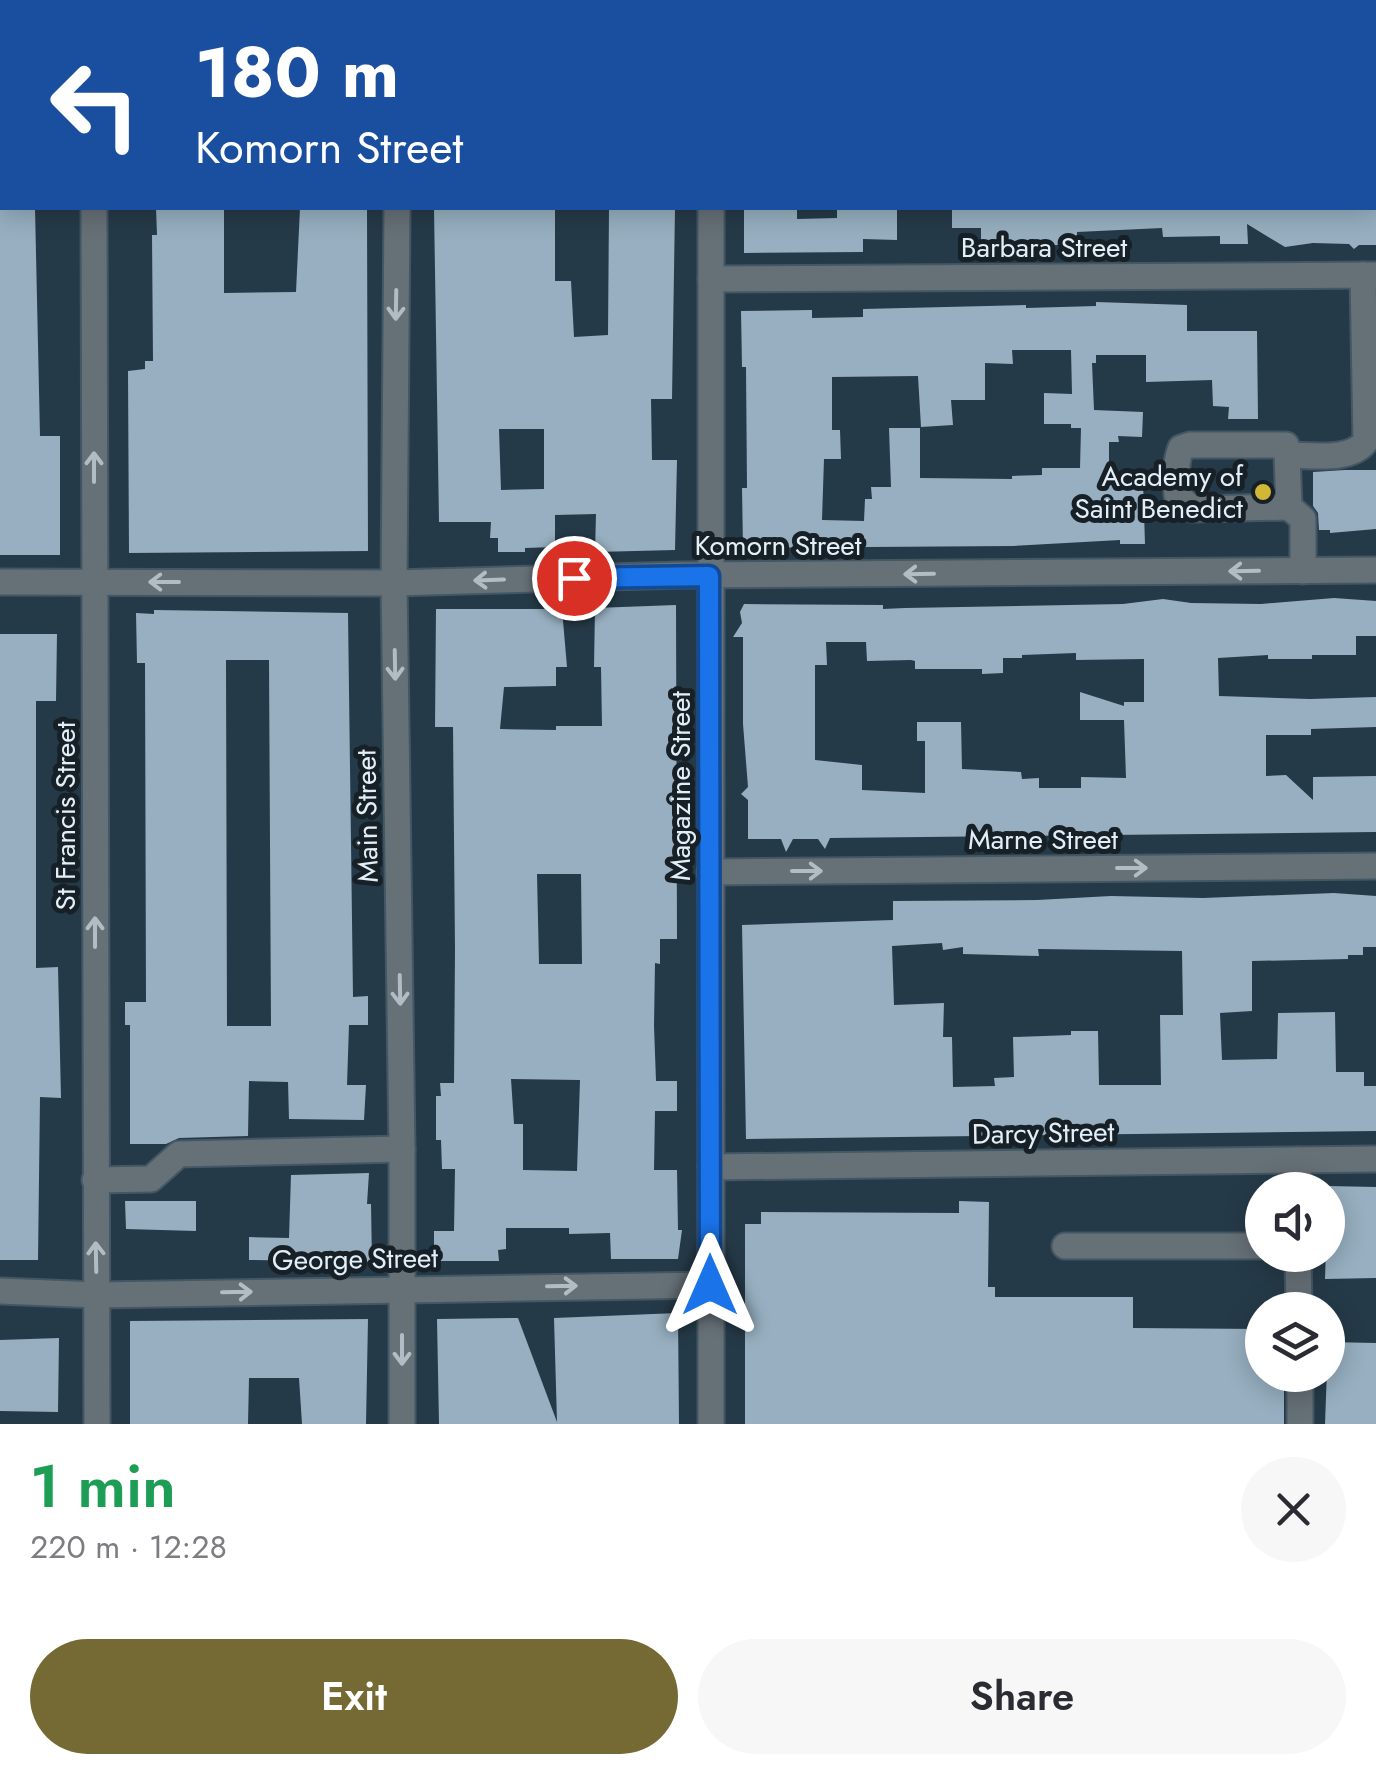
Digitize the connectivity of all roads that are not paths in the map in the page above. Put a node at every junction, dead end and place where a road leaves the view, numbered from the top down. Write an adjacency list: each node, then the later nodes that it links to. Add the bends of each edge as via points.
1 (94, 210): 11 (street, St Francis Street, one-way to 1)
2 (397, 210): 13 (street, Main Street, one-way to 13)
3 (711, 210): 5 (street, Magazine Street)
4 (1369, 275): 5 (street, Barbara Street); 6 (street, via 1366,441 1350,454)
5 (712, 280): 10 (street, Magazine Street)
6 (1287, 455): 7 (street); 7 (street, via 1286,444 1190,445 1177,457 1176,484 1177,495 1192,509)
7 (1288, 508): 9 (street, via 1302,519)
8 (1376, 570): 9 (street, Komorn Street)
9 (1303, 571): 10 (street, Komorn Street, one-way to 10)
10 (709, 576): 13 (street, Komorn Street, one-way to 13); 15 (street, Magazine Street)
11 (94, 581): 12 (street, Komorn Street); 13 (street, Komorn Street, one-way to 11); 21 (street, St Francis Street, one-way to 11)
12 (0, 582)
13 (394, 583): 16 (street, Main Street, one-way to 16)
14 (1376, 866): 15 (street, Marne Street, one-way to 14)
15 (710, 872): 19 (street, Magazine Street)
16 (402, 1149): 21 (street, via 179,1154 152,1179); 25 (street, Main Street)
17 (1376, 1159): 18 (street, Darcy Street)
18 (1298, 1160): 19 (street, Darcy Street); 20 (street)
19 (711, 1167): 24 (street, Magazine Street)
20 (1298, 1172)
21 (95, 1180): 27 (street, St Francis Street, one-way to 21)
22 (1065, 1246): 23 (street)
23 (1245, 1246)
24 (710, 1285): 25 (street, George Street, one-way to 24); 31 (street, Magazine Street)
25 (402, 1288): 27 (street, George Street, one-way to 25); 30 (street, Main Street, one-way to 30)
26 (0, 1291): 27 (street, George Street)
27 (97, 1295): 29 (street, St Francis Street)
28 (1300, 1392): 32 (street)
29 (97, 1424)
30 (402, 1424)
31 (711, 1424)
32 (1300, 1424)

